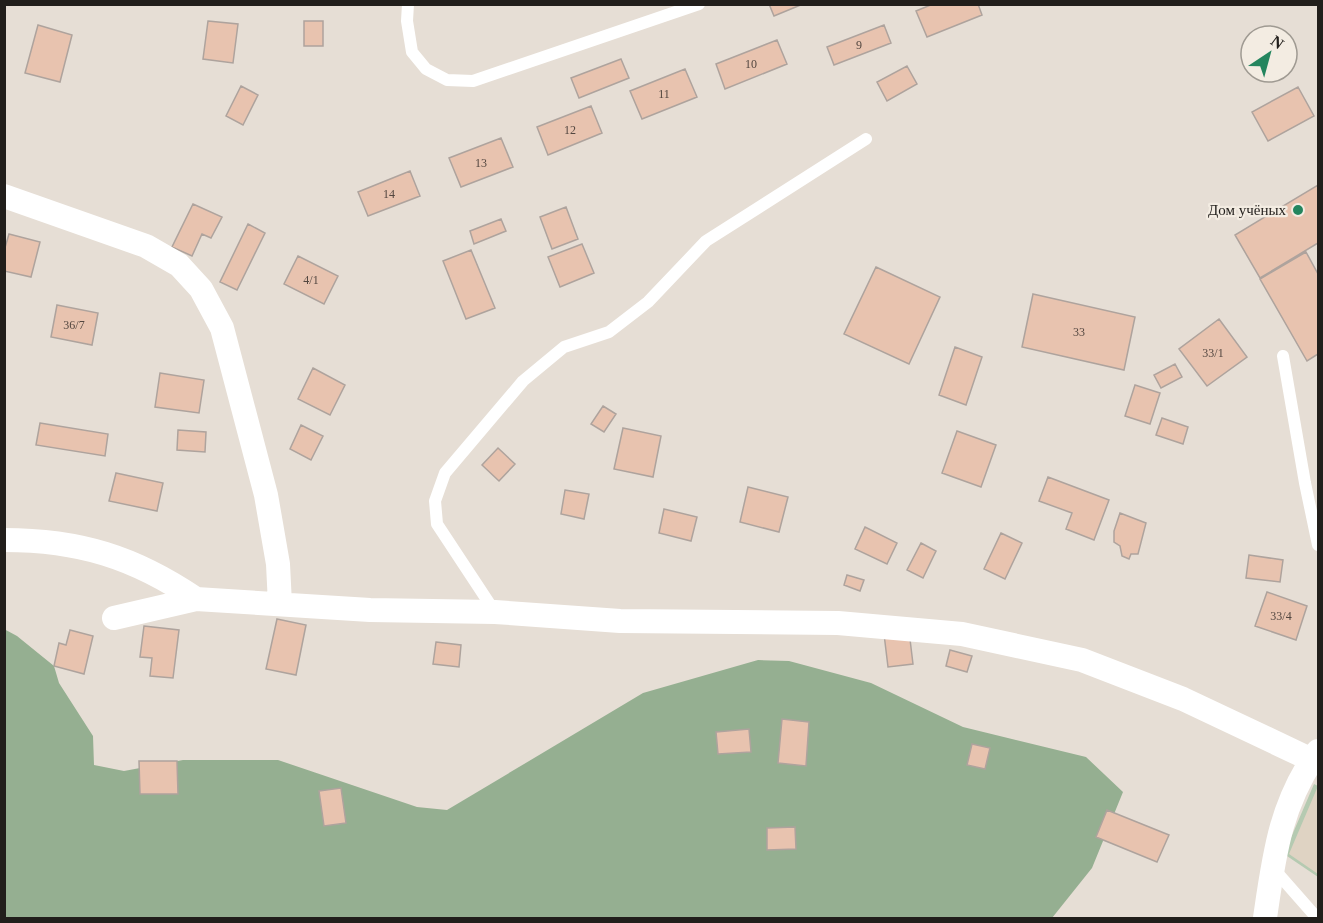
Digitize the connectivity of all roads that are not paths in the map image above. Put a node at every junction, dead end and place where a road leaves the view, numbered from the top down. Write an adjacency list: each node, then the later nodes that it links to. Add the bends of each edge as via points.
1 (408, 4): 2 (lane, via 412,52 426,69 447,80 473,81)
2 (699, 4)
3 (866, 139): 10 (lane, via 706,241 648,302 609,332 564,347 523,381 445,473 435,501 437,524)
4 (4, 196): 9 (street, via 146,246 179,265 201,289 222,328 267,495)
5 (1283, 356): 7 (lane)
6 (4, 540): 8 (street, via 40,540 106,552 166,579)
7 (1318, 545)
8 (196, 599): 9 (street); 11 (street)
9 (280, 604): 10 (street)
10 (495, 612): 12 (street, via 620,621 838,623 962,634 1082,660 1183,699)
11 (114, 618)
12 (1316, 758): 13 (street, via 1288,805)
13 (1272, 867): 14 (street); 15 (lane)
14 (1264, 918)
15 (1317, 918)

